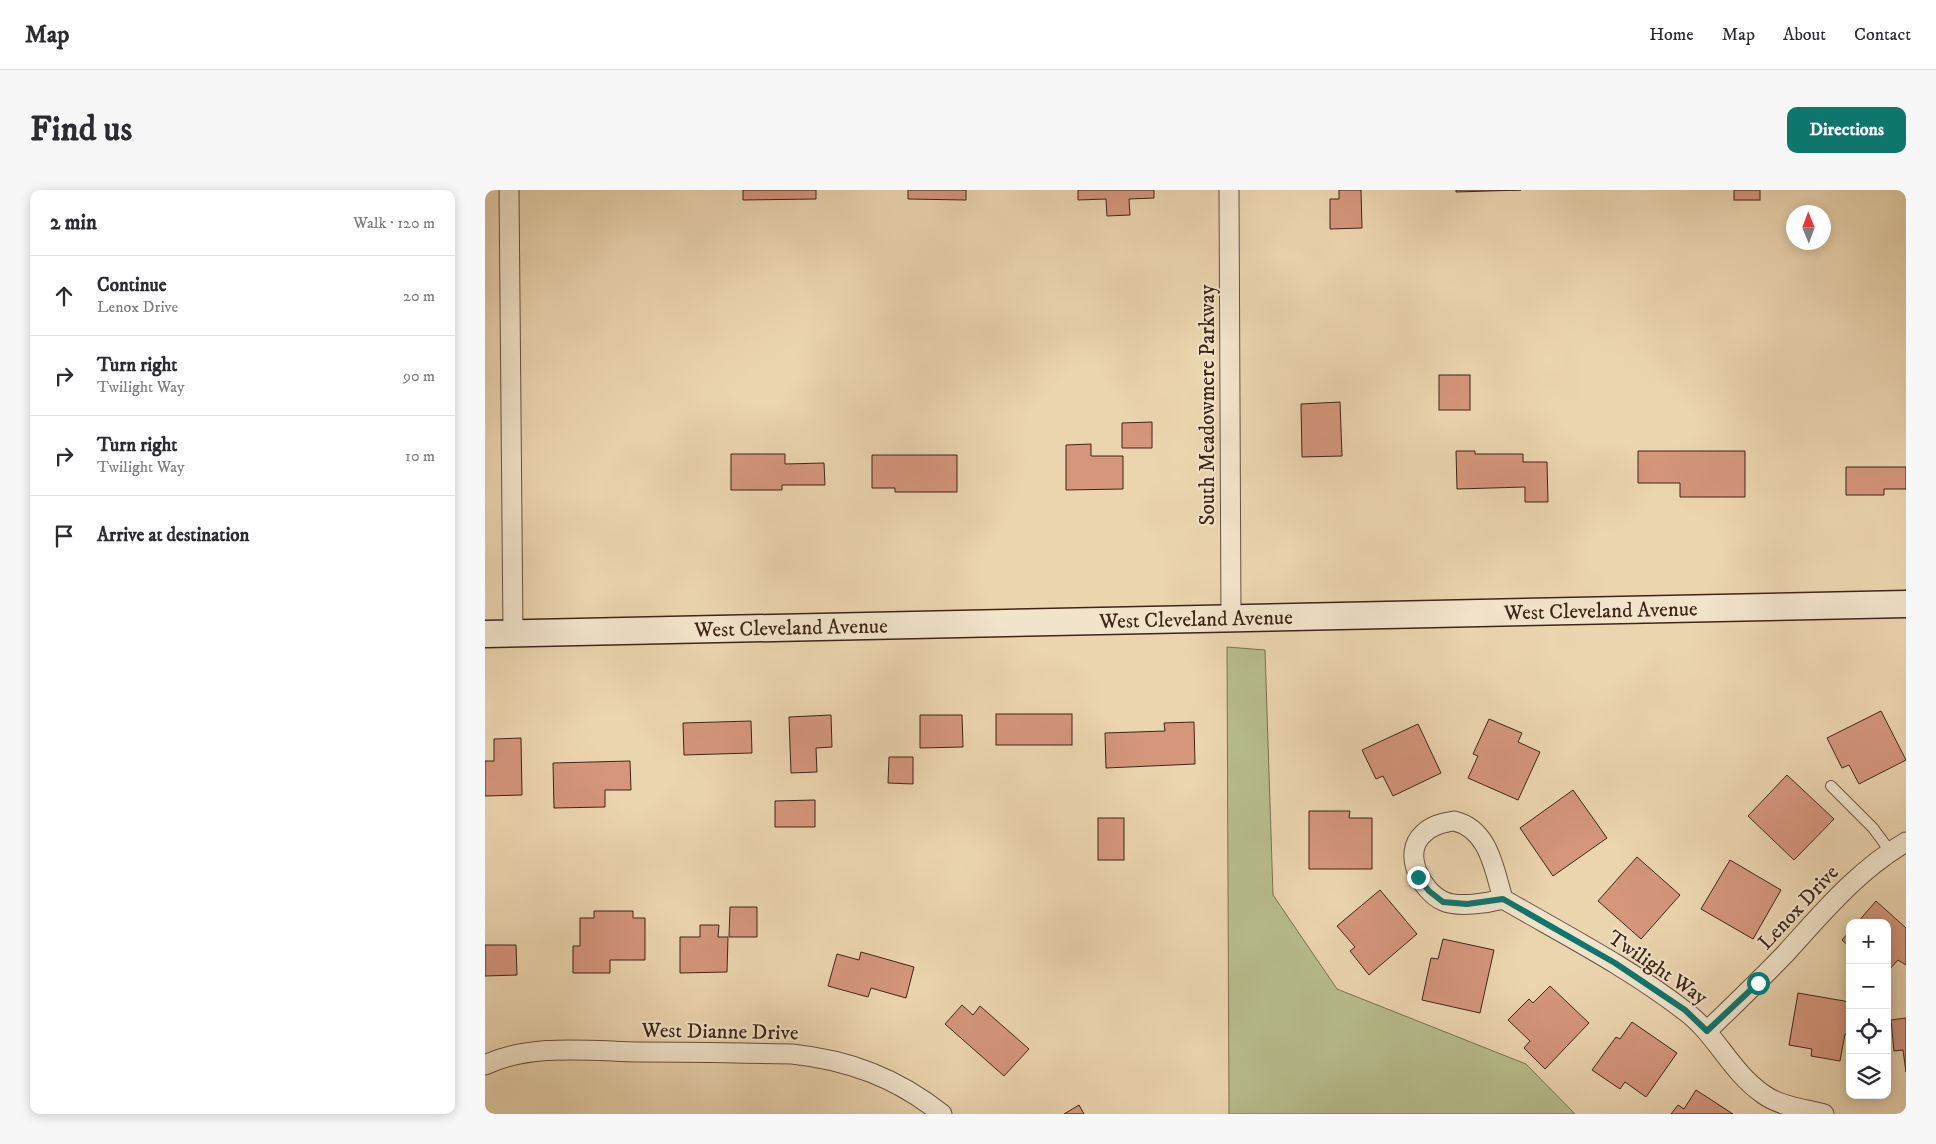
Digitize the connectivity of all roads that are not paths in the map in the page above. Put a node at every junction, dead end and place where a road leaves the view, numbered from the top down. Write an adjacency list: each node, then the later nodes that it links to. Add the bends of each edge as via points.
1 (509, 190): 5 (street)
2 (1229, 190): 4 (street, South Meadowmere Parkway)
3 (1906, 604): 4 (main road, West Cleveland Avenue)
4 (1231, 620): 5 (main road, West Cleveland Avenue)
5 (513, 633): 6 (main road, West Cleveland Avenue)
6 (485, 634)
7 (1831, 786): 8 (lane, via 1873,828)
8 (1898, 846): 10 (street, Lenox Drive, via 1855,879 1758,983)
9 (1503, 899): 9 (street, via 1493,863 1481,838 1467,824 1454,821 1436,824 1421,835 1415,851 1418,877 1443,902 1467,904); 10 (street, Twilight Way, via 1615,963 1685,1010)
10 (1707, 1031): 13 (street, Twilight Way, via 1742,1075 1763,1095)
11 (485, 1065): 12 (street, West Dianne Drive, via 520,1054 545,1052 814,1056 880,1074)
12 (941, 1114)
13 (1824, 1114)

